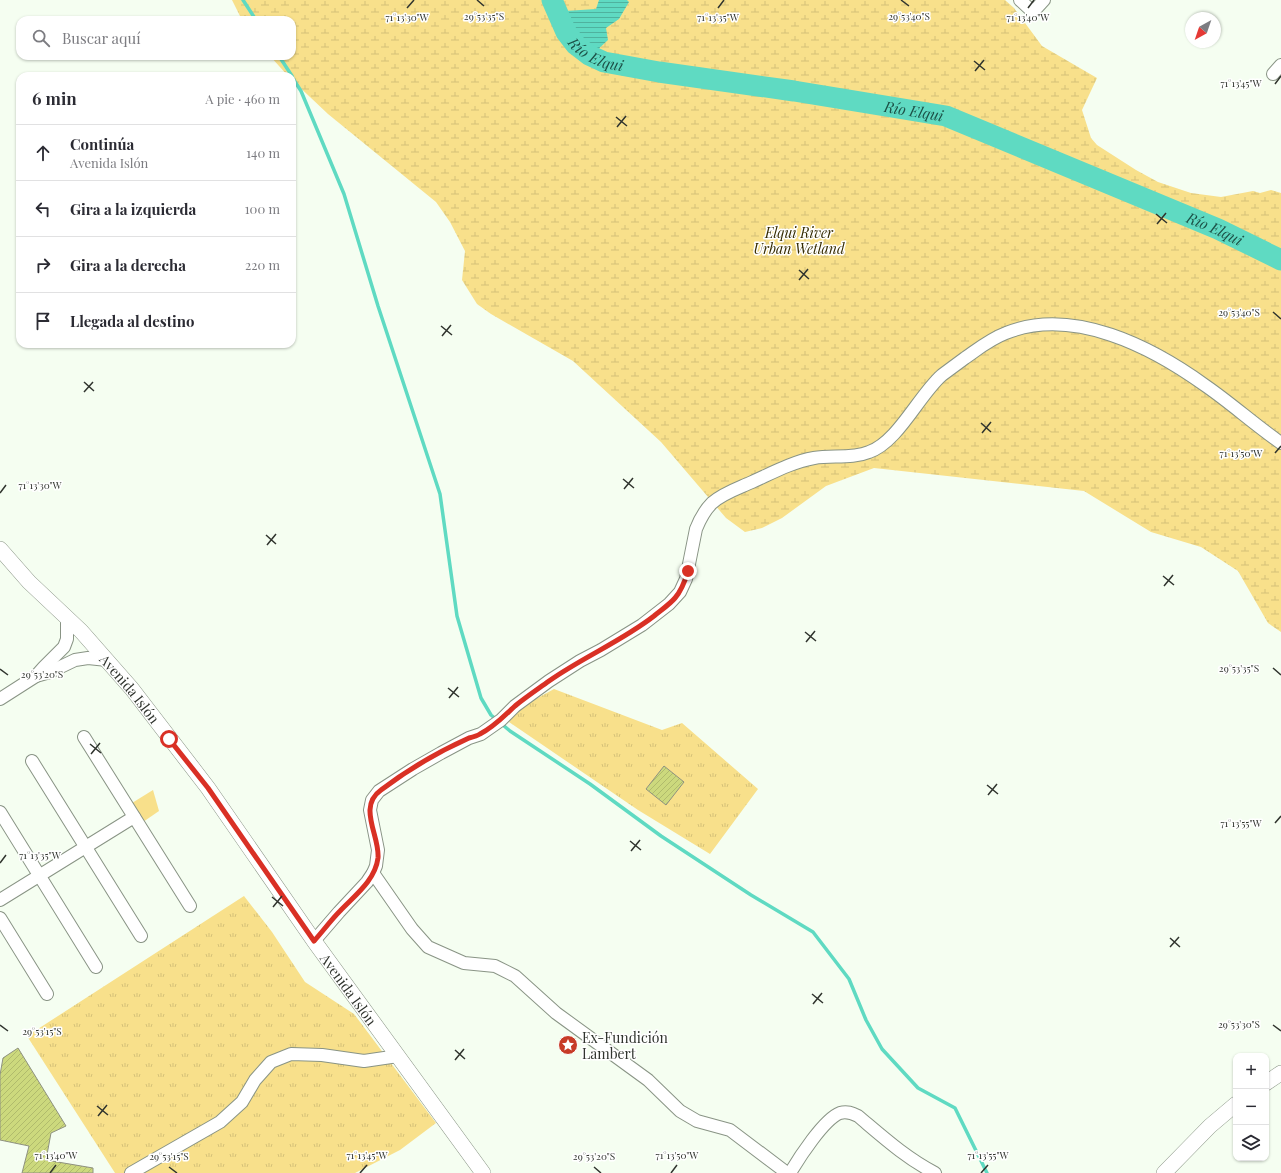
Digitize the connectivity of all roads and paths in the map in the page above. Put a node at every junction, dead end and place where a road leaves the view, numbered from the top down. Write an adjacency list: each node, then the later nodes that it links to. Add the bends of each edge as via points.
1 (1020, 0): 2 (street, via 1034,12)
2 (1044, 0)
3 (1281, 443): 14 (street, via 1190,374 1159,356 1120,339 1094,329 1053,324 1028,326 1006,333 985,344 941,376 899,427 875,450 861,455 803,461 713,502 699,522 684,586 675,598 642,625 549,681 481,734 413,769 375,795 370,810 378,850)
4 (0, 549): 5 (main road, Avenida Islón, via 29,582)
5 (67, 618): 6 (main road, Avenida Islón); 7 (street, via 64,647)
6 (107, 660): 7 (street, via 75,660); 20 (main road, Avenida Islón, via 208,788)
7 (36, 676): 8 (street)
8 (0, 699)
9 (84, 737): 12 (street)
10 (32, 761): 13 (street)
11 (0, 812): 15 (street)
12 (134, 817): 13 (street); 17 (street)
13 (86, 847): 15 (street); 19 (street)
14 (374, 873): 20 (street); 29 (street, via 412,929 428,947 464,963 495,966 515,976 556,1013 648,1080 680,1111 697,1121 730,1130)
15 (40, 876): 16 (street); 21 (street)
16 (0, 900)
17 (190, 906)
18 (0, 918): 22 (street)
19 (141, 936)
20 (314, 941): 23 (main road, Avenida Islón)
21 (96, 967)
22 (47, 994)
23 (398, 1056): 27 (main road, Avenida Islón); 28 (street, via 364,1061 291,1054 271,1062 255,1080 242,1102 220,1122)
24 (1281, 1073): 25 (main road)
25 (1269, 1081)
26 (1233, 1107): 31 (main road)
27 (481, 1172)
28 (131, 1173)
29 (788, 1173): 30 (street, via 814,1137 834,1117 846,1112 858,1116 900,1152)
30 (935, 1173)
31 (1164, 1173)

